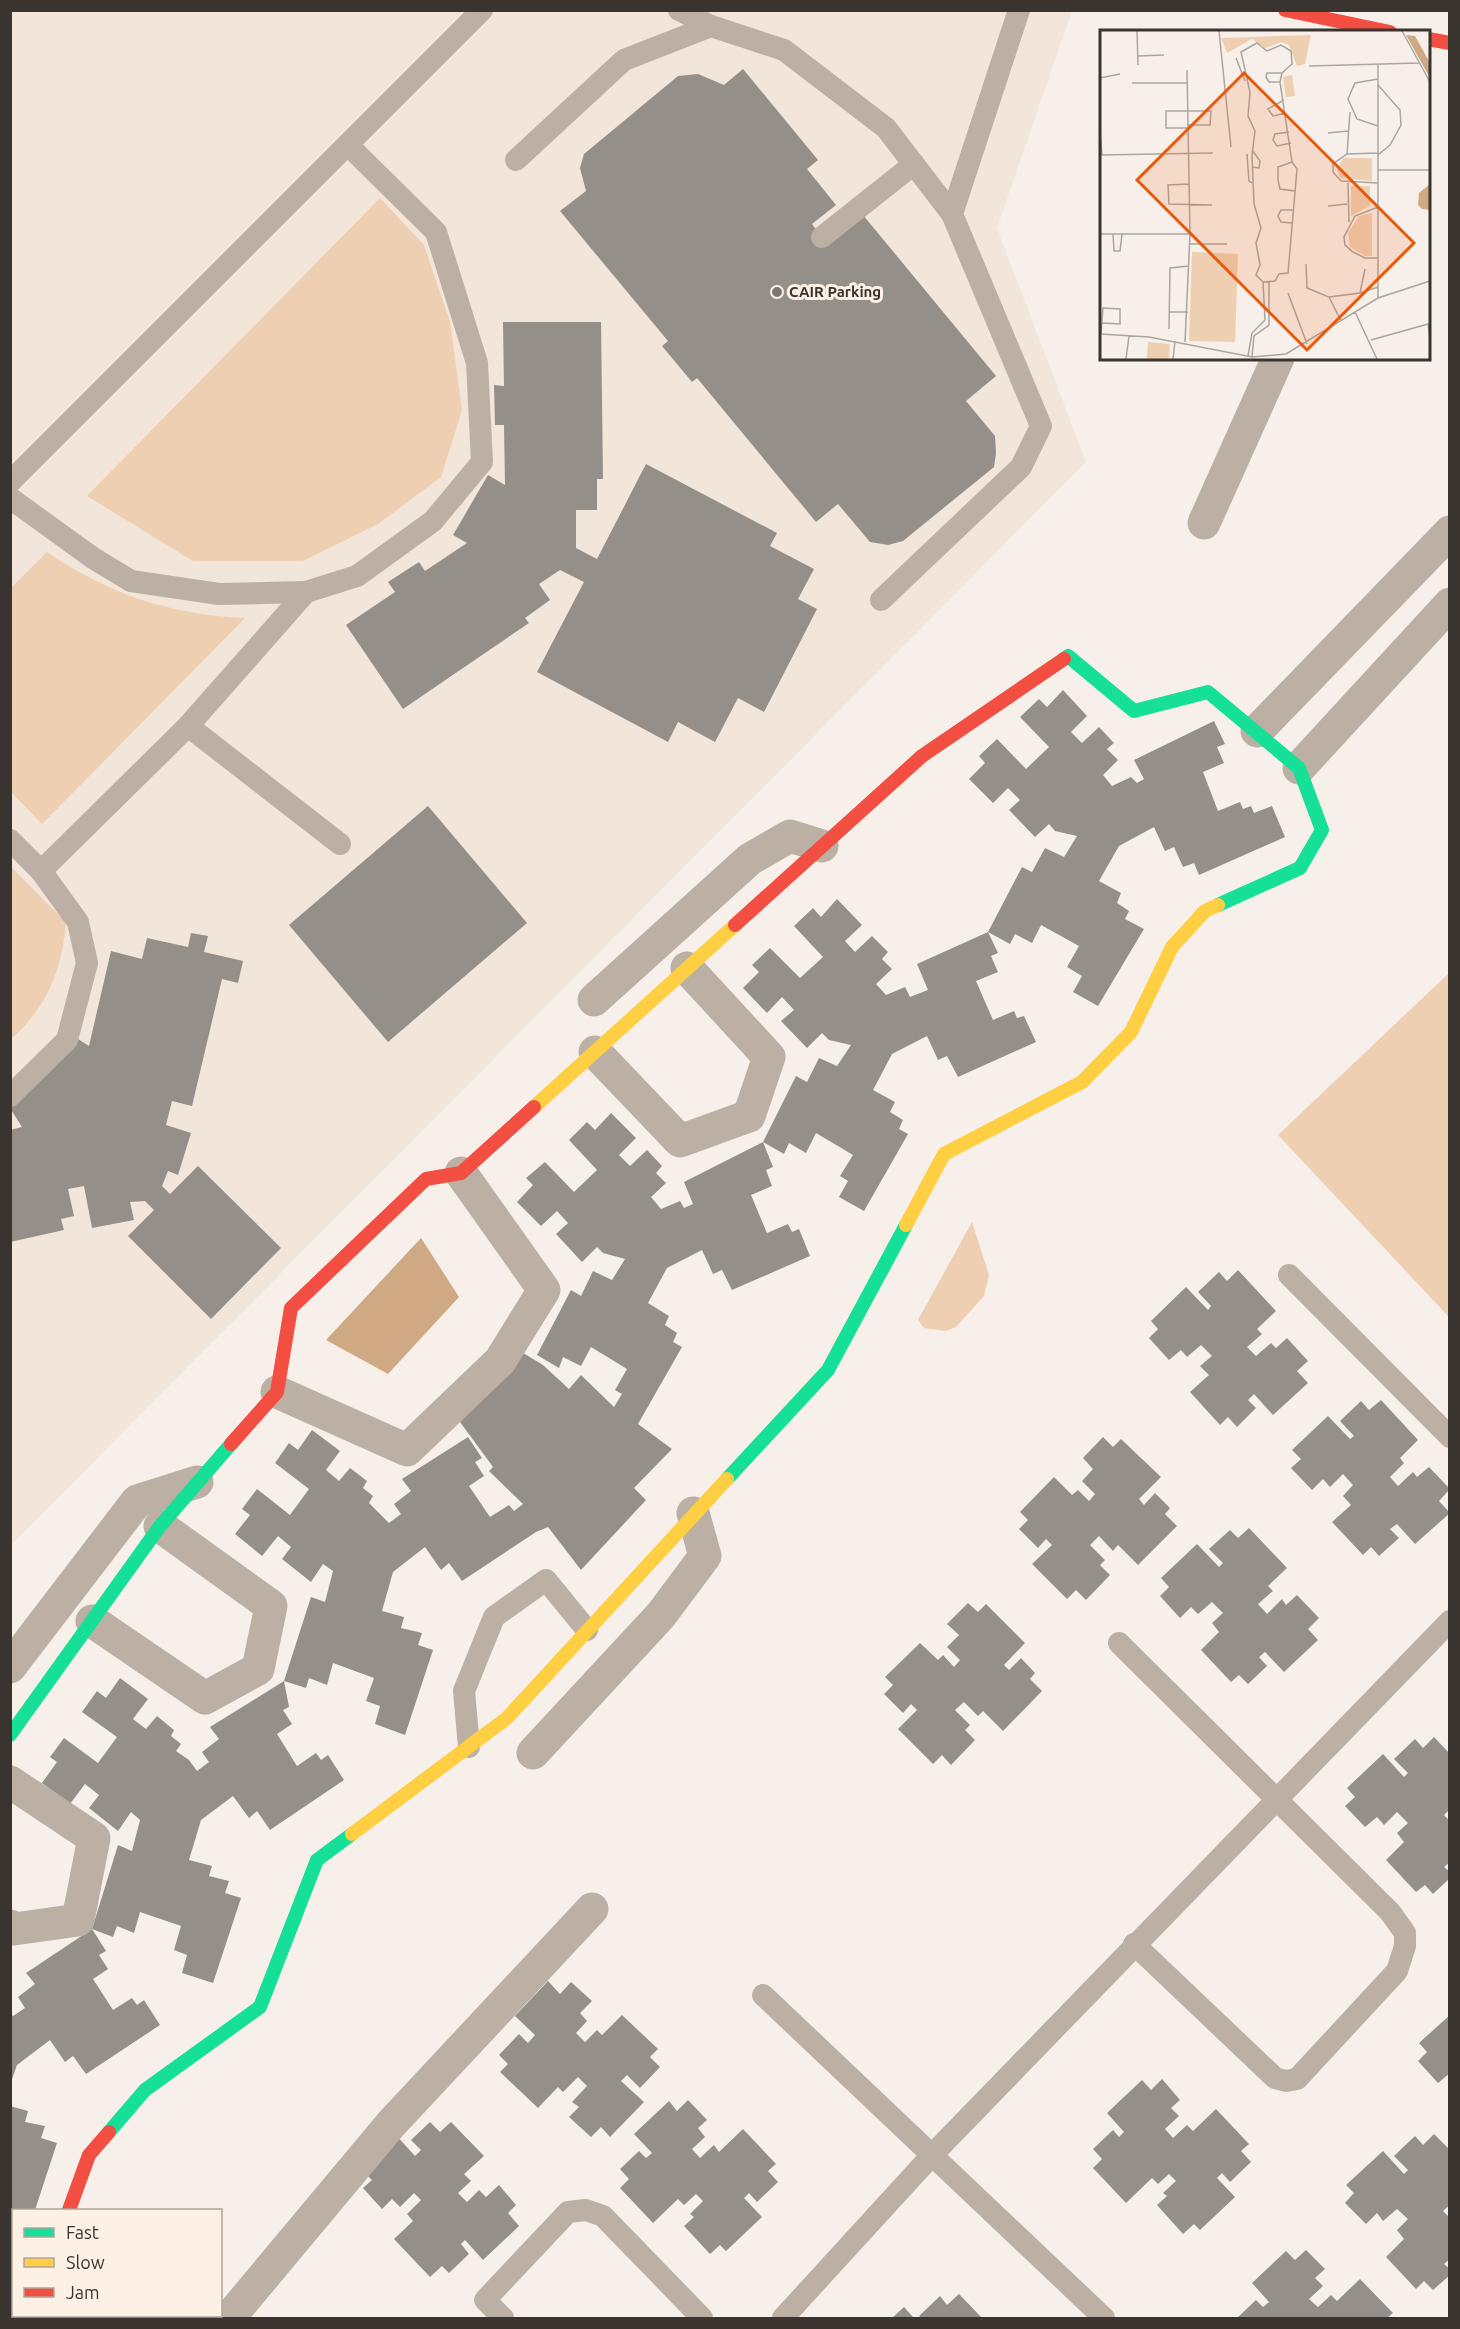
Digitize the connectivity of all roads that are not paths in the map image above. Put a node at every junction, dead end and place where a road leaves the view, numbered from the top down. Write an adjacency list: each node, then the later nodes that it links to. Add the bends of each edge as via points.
1 (482, 10): 9 (lane)
2 (679, 10): 5 (lane)
3 (1019, 10): 12 (lane)
4 (1285, 10): 6 (street)
5 (711, 26): 10 (lane, via 624,60); 11 (lane, via 784,50 886,128)
6 (1380, 30)
7 (1430, 39): 8 (street)
8 (1449, 43)
9 (348, 145): 15 (lane); 19 (lane, via 436,232 477,363 482,462 433,521 357,576)
10 (516, 160)
11 (914, 164): 12 (lane); 13 (lane)
12 (952, 214): 20 (lane, via 1041,426 1021,467)
13 (822, 237)
14 (1277, 360): 17 (street)
15 (10, 482)
16 (10, 498): 19 (lane, via 131,581 219,594)
17 (1204, 523)
18 (1449, 532): 23 (street)
19 (306, 592): 22 (lane)
20 (881, 600)
21 (1449, 604): 24 (street)
22 (188, 726): 26 (lane); 28 (lane)
23 (1257, 731): 24 (street); 27 (street, via 1208,692 1134,711 1068,656 922,756)
24 (1299, 768): 38 (street, via 1322,830 1300,868 1205,911 1172,947 1131,1032 1082,1082 944,1154 828,1370)
25 (10, 840): 28 (lane)
26 (340, 844)
27 (822, 846): 29 (street); 30 (street, via 790,836 750,859)
28 (41, 871): 32 (lane, via 78,922 87,963 67,1040)
29 (687, 968): 31 (street); 31 (street, via 769,1057 749,1116 680,1141)
30 (594, 1000)
31 (595, 1052): 33 (street)
32 (10, 1096)
33 (461, 1173): 35 (street, via 426,1179 291,1308); 35 (street, via 544,1290 500,1361 406,1450)
34 (1289, 1275): 36 (lane)
35 (277, 1392): 37 (street)
36 (1449, 1437)
37 (197, 1482): 39 (street); 44 (street, via 137,1501)
38 (693, 1513): 42 (street); 47 (street, via 705,1556 661,1616)
39 (160, 1526): 40 (street); 40 (street, via 271,1606 258,1669 205,1698)
40 (92, 1620): 45 (street)
41 (1449, 1621): 49 (lane)
42 (587, 1630): 46 (street, via 507,1718); 46 (lane, via 546,1580 495,1617 464,1691)
43 (1119, 1643): 49 (lane)
44 (10, 1667)
45 (10, 1735)
46 (469, 1746): 55 (street, via 317,1860 260,2007 145,2090 89,2155)
47 (533, 1753)
48 (10, 1782): 51 (street, via 94,1838 78,1920 14,1929)
49 (1276, 1797): 52 (lane); 52 (lane, via 1390,1912 1405,1933 1397,1971 1297,2079 1275,2078)
50 (592, 1909): 56 (street, via 391,2124)
51 (10, 1926)
52 (1134, 1944): 54 (lane)
53 (762, 1995): 54 (lane)
54 (933, 2154): 59 (lane); 60 (lane)
55 (70, 2209)
56 (229, 2319)
57 (503, 2319): 58 (lane, via 485,2300 568,2212 586,2210 603,2216)
58 (702, 2319)
59 (783, 2319)
60 (1104, 2319)

